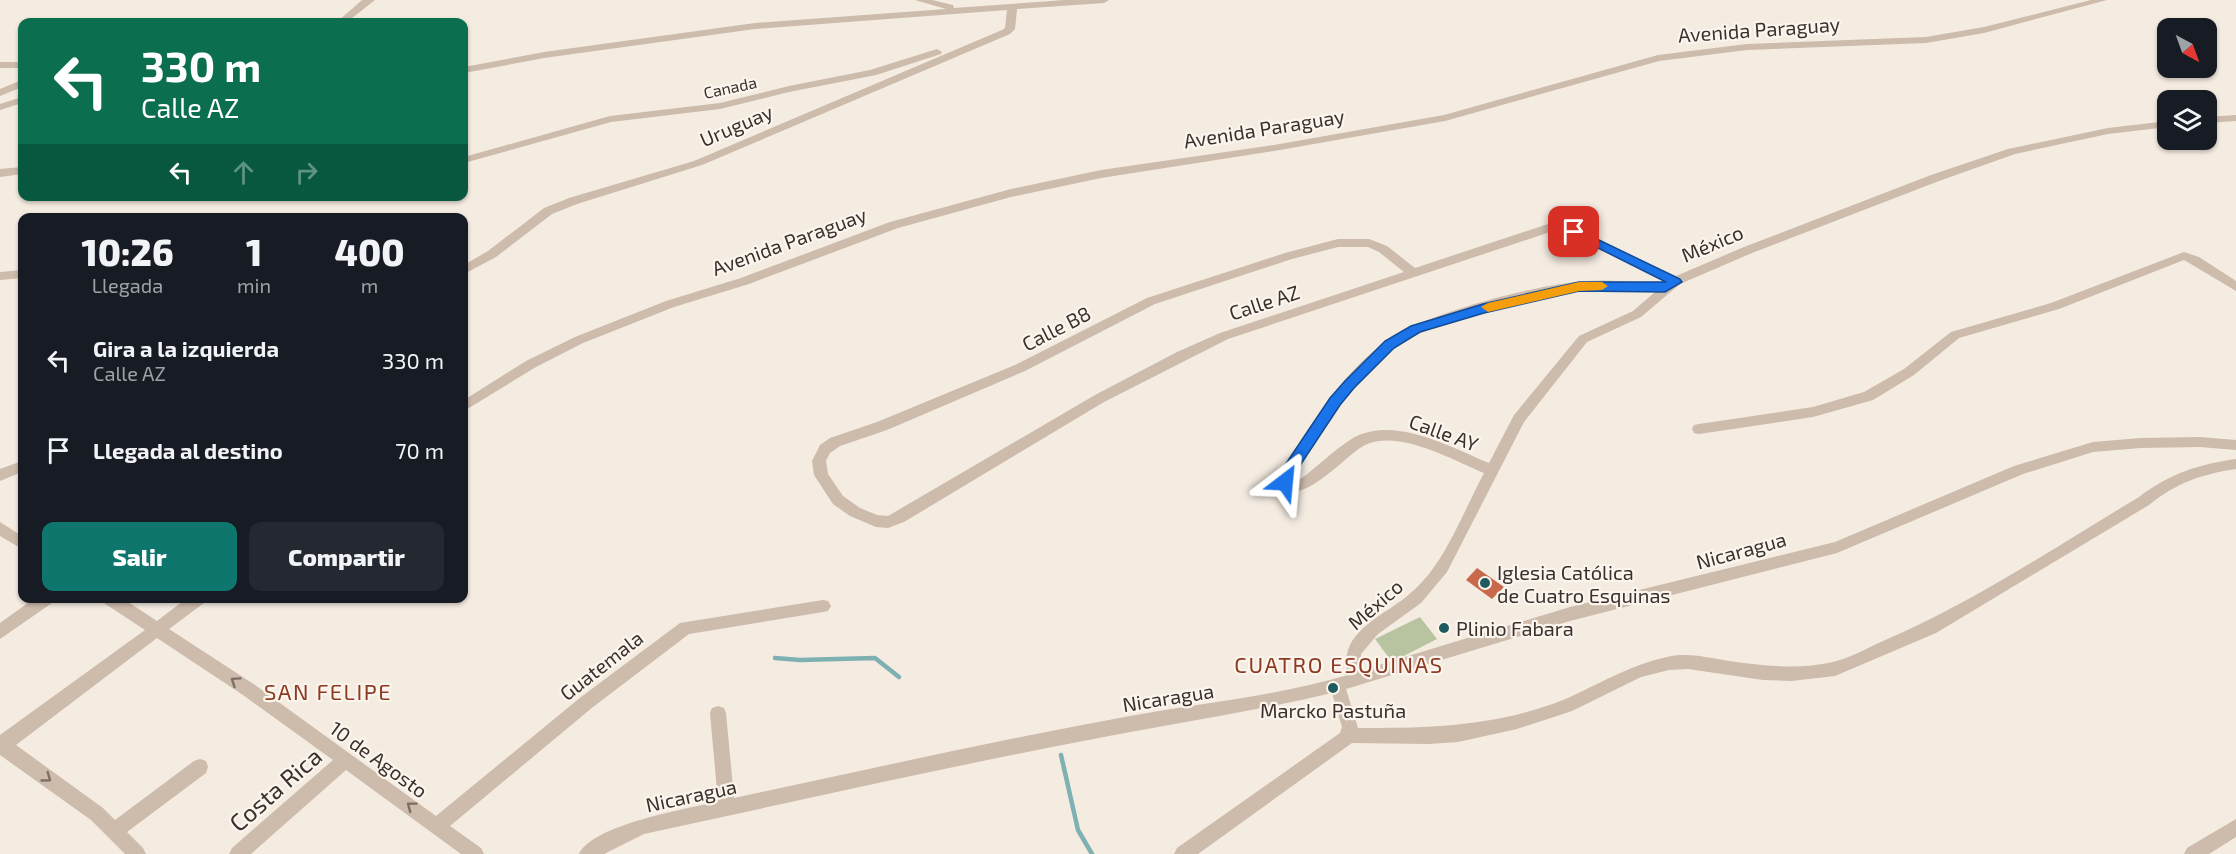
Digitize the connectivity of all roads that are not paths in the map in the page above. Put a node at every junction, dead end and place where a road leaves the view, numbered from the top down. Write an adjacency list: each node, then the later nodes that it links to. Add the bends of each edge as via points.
1 (370, 0): 7 (street)
2 (920, 0): 6 (street)
3 (1101, 0): 5 (street)
4 (2102, 0): 29 (street, Avenida Paraguay, via 1937,39 1747,47 1658,58 1445,118 1101,174 1011,194 894,225 745,281 670,304 550,354)
5 (1012, 8): 6 (street); 8 (street, via 1010,29)
6 (966, 10): 11 (street, via 756,26)
7 (346, 18)
8 (1001, 34): 20 (street, Canada, via 872,73 716,107 610,119); 23 (street, Uruguay, via 698,163 548,211)
9 (0, 65): 10 (street)
10 (18, 65)
11 (468, 69)
12 (18, 85): 14 (street)
13 (18, 89): 14 (street)
14 (0, 93)
15 (18, 101): 16 (street)
16 (0, 107)
17 (2236, 118): 18 (street)
18 (2217, 119)
19 (2157, 125): 27 (street, México, via 2012,151 1748,249)
20 (468, 159)
21 (18, 172): 22 (street)
22 (0, 174)
23 (468, 268)
24 (1412, 272): 27 (street, Calle AZ, via 1552,227 1563,228); 36 (street, Calle AZ, via 1184,353); 36 (street, Calle B8, via 1369,243 1338,243 1289,256 1151,301 1020,368 835,442 819,461 821,475 838,500 855,512)
25 (18, 274): 26 (street)
26 (0, 276)
27 (1670, 285): 34 (street, México, via 1636,314 1583,339 1519,419); 34 (street, Calle AY, via 1579,286 1415,329 1390,345 1342,393 1286,474 1285,482 1289,487 1306,483 1358,442 1377,435 1416,439)
28 (2236, 287): 30 (street, via 2195,260 2180,257 2055,306 1955,335 1909,372 1868,396 1813,412)
29 (468, 404)
30 (1699, 429)
31 (2236, 445): 45 (street, Nicaragua, via 2200,442 2093,447 2019,470 1837,547 1570,615)
32 (2236, 464): 48 (street, via 2182,475 1931,628 1835,669 1763,673 1688,662 1669,663 1638,670 1566,706 1517,722 1458,734)
33 (18, 468): 35 (street)
34 (1491, 470): 45 (street, México, via 1442,568 1430,584 1376,628 1354,652)
35 (0, 475)
36 (888, 522)
37 (0, 528): 38 (street)
38 (18, 540)
39 (39, 603): 44 (street)
40 (117, 603): 43 (street, 10 de Agosto)
41 (192, 603): 43 (street)
42 (823, 606): 53 (street, Guatemala, via 684,628 586,702)
43 (158, 629): 49 (street); 50 (street, 10 de Agosto, one-way to 43)
44 (0, 632)
45 (1356, 677): 46 (street, Nicaragua)
46 (1337, 685): 48 (street); 52 (street, Nicaragua, via 961,757)
47 (718, 713): 52 (street)
48 (1349, 735): 60 (street)
49 (1, 745): 55 (street, one-way to 55, via 97,814)
50 (345, 760): 53 (street, 10 de Agosto, one-way to 50); 57 (street, Costa Rica)
51 (200, 767): 55 (street)
52 (727, 809): 59 (street, Nicaragua, via 643,826)
53 (436, 827): 58 (street, 10 de Agosto)
54 (2236, 827): 61 (street)
55 (114, 832): 56 (street)
56 (136, 854)
57 (238, 854)
58 (475, 854)
59 (588, 854)
60 (1183, 854)
61 (2193, 854)

